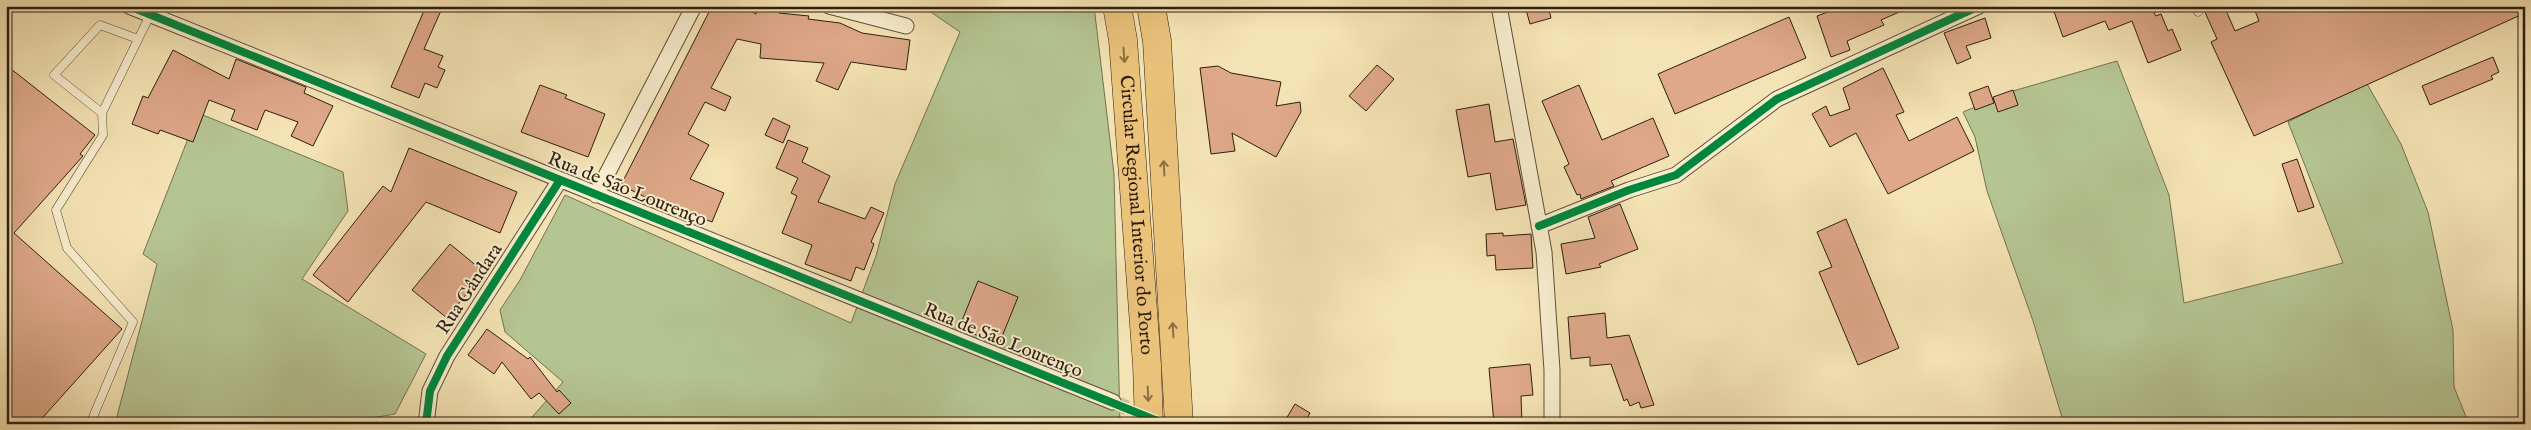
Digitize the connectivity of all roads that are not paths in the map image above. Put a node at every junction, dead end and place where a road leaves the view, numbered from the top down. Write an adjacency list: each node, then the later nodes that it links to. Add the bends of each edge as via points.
1 (130, 6): 8 (street, Rua de São Lourenço)
2 (694, 6): 13 (street)
3 (829, 6): 9 (street)
4 (1117, 6): 18 (highway, Circular Regional Interior do Porto, one-way to 18, via 1126,79)
5 (1151, 6): 19 (highway, Circular Regional Interior do Porto, one-way to 5, via 1157,40)
6 (1498, 6): 14 (street)
7 (1979, 6): 14 (street, via 1777,99 1676,175)
8 (150, 15): 10 (lane); 12 (street, Rua de São Lourenço)
9 (906, 26)
10 (138, 39): 11 (lane); 11 (lane, via 100,25 54,75)
11 (102, 113): 16 (lane, via 103,135 56,210 67,248 133,322)
12 (560, 180): 13 (street, Rua de São Lourenço); 17 (street, Rua Gândara, via 447,356 430,392)
13 (596, 195): 15 (street, Rua de São Lourenço)
14 (1539, 226): 20 (street, via 1545,262)
15 (1113, 402)
16 (90, 424)
17 (426, 424)
18 (1149, 424)
19 (1179, 424)
20 (1552, 424)

